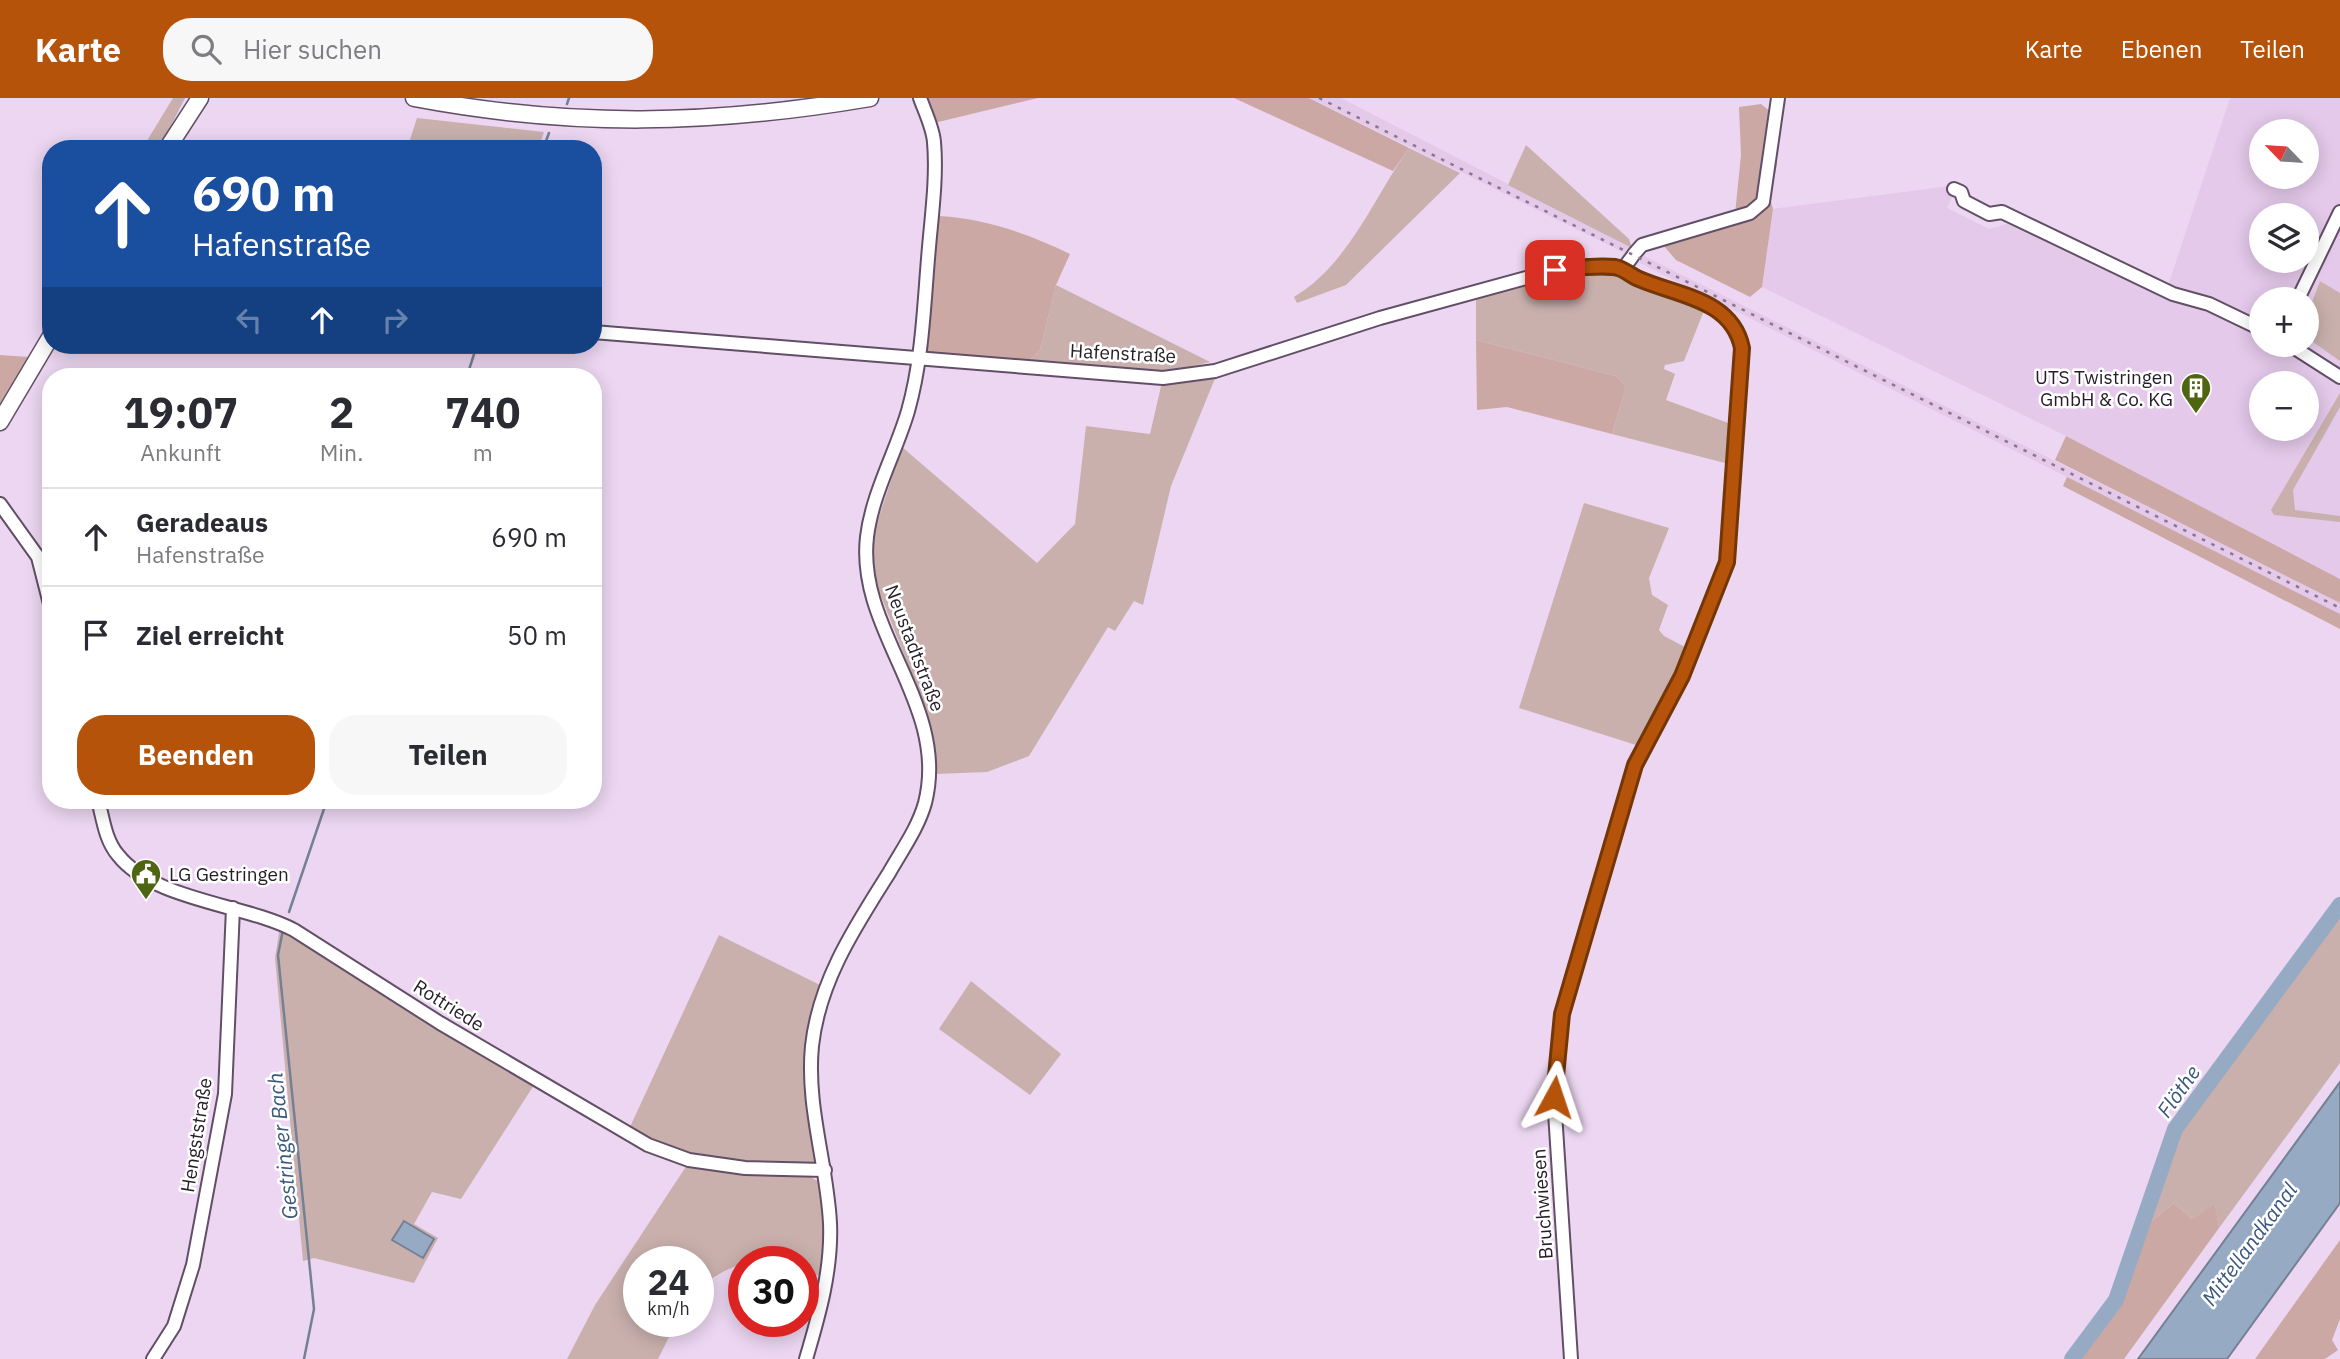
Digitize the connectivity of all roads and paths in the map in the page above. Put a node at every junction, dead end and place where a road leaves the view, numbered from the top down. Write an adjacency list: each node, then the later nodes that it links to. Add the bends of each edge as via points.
1 (192, 98): 7 (main road)
2 (200, 98): 7 (main road)
3 (414, 98): 4 (main road, via 543,118 646,121 803,109)
4 (870, 98)
5 (920, 98): 17 (street, Neustadtstraße, via 934,140)
6 (1778, 98): 11 (street, via 1763,202 1751,213 1642,245)
7 (176, 134): 8 (main road)
8 (172, 140)
9 (1954, 189): 13 (street, via 1964,201 1989,214 2002,212 2173,293)
10 (2340, 212): 12 (street)
11 (1623, 269): 17 (street, Hafenstraße, via 1555,270 1380,318 1215,371 1163,378); 27 (street, Bruchwiesen, via 1728,316 1742,348 1727,562 1682,676 1635,765 1562,1014 1554,1097)
12 (2304, 287)
13 (2249, 323)
14 (602, 333): 17 (street, Hafenstraße)
15 (42, 351): 19 (main road)
16 (2309, 357): 18 (street)
17 (920, 358): 24 (street, Neustadtstraße, via 867,538 869,582 918,704 927,737 929,781 916,828 841,951 817,1015 811,1049 812,1098)
18 (2340, 377)
19 (0, 422)
20 (0, 504): 21 (street, via 38,558)
21 (42, 573)
22 (100, 809): 23 (street, Rottriede, via 107,837 118,856 140,873 176,892)
23 (233, 908): 24 (street, Rottriede, via 294,930 440,1023 669,1154 745,1168); 25 (street, Hengststraße, via 225,1094 193,1265 174,1326)
24 (825, 1170): 26 (street, Neustadtstraße, via 829,1260)
25 (153, 1359)
26 (806, 1359)
27 (1571, 1359)

